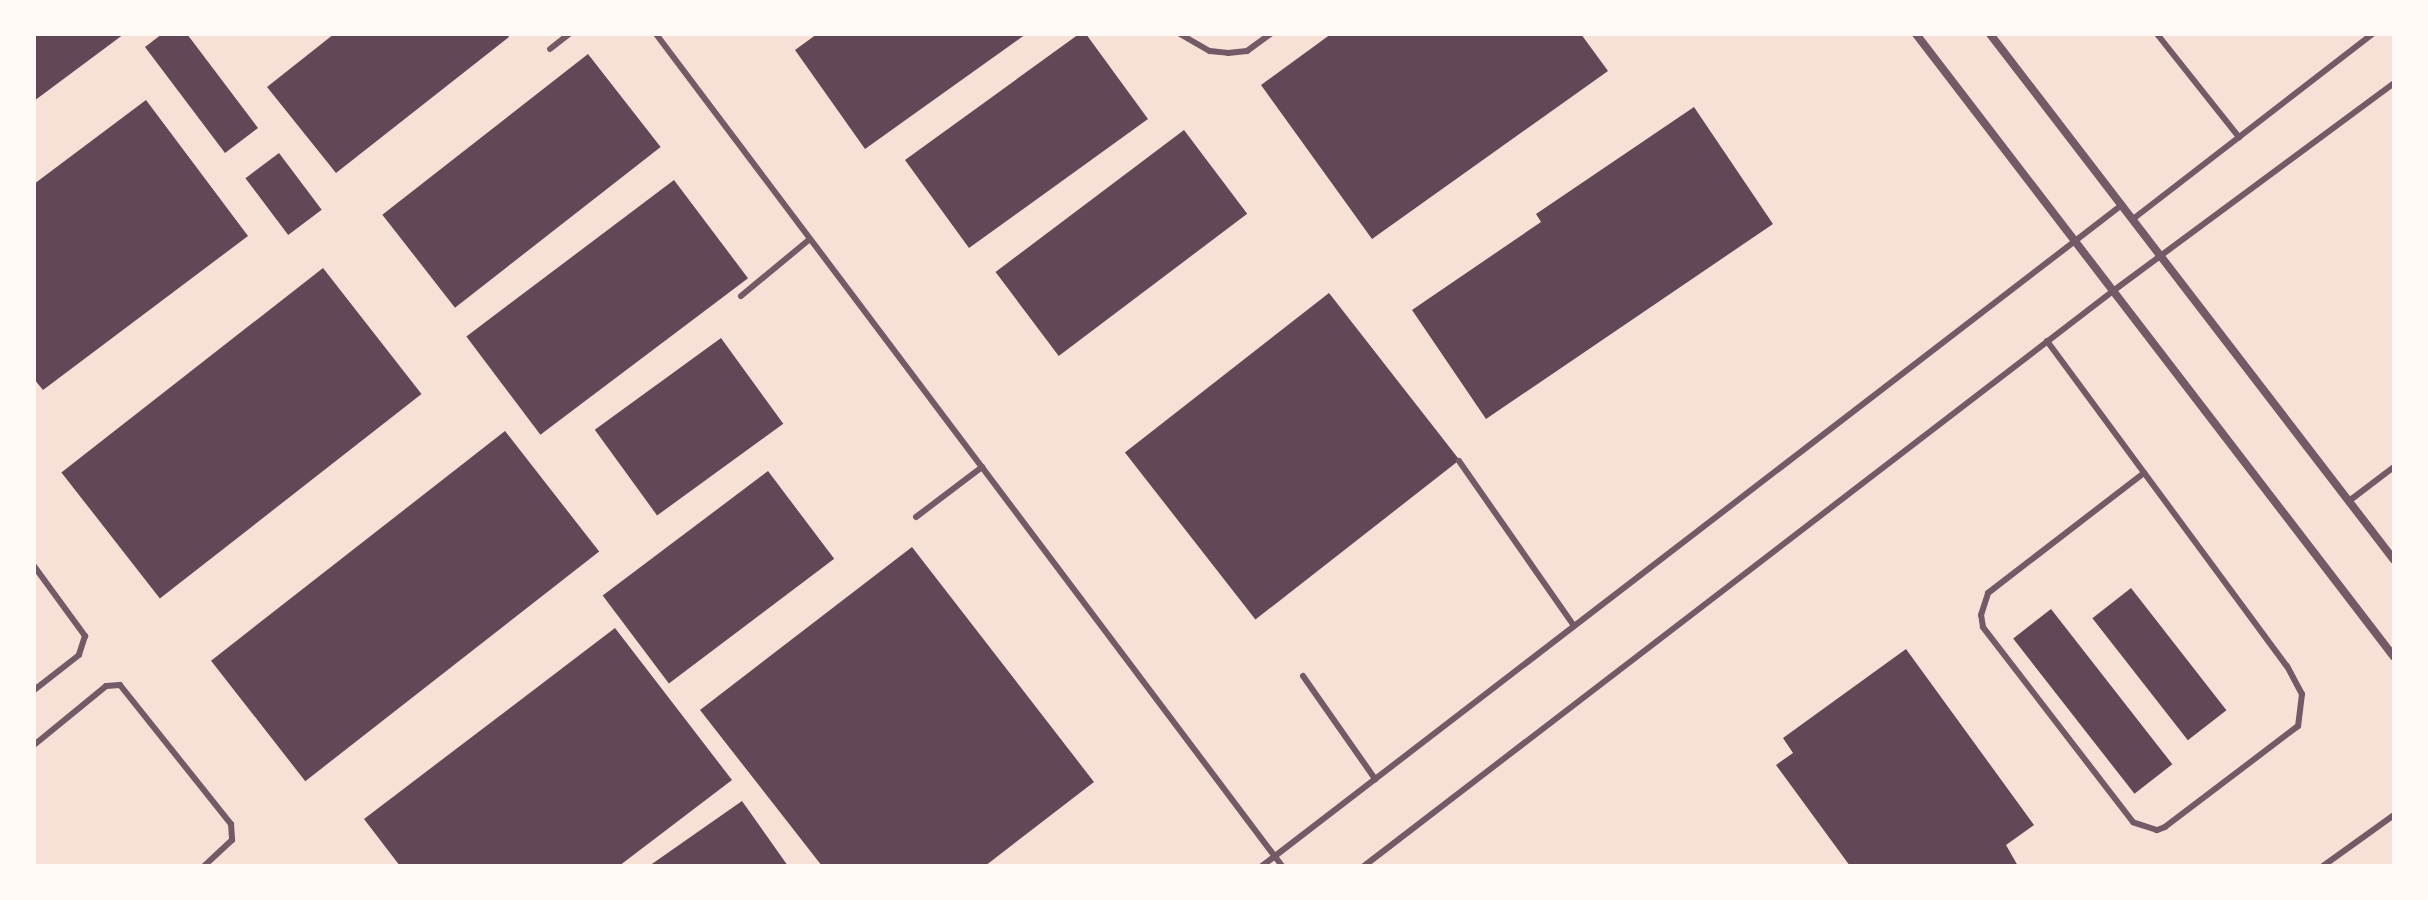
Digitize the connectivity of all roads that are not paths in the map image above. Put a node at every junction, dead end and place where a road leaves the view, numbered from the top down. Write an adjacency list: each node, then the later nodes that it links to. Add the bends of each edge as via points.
1 (569, 34): 9 (lane)
2 (656, 34): 14 (lane)
3 (1180, 34): 4 (lane, via 1210,51 1228,53 1247,51)
4 (1270, 34)
5 (1916, 34): 15 (street)
6 (1990, 34): 12 (street)
7 (2157, 34): 11 (lane)
8 (2372, 34): 11 (lane)
9 (550, 49)
10 (2394, 83): 16 (lane)
11 (2239, 137): 13 (lane)
12 (2122, 205): 13 (street); 15 (lane)
13 (2133, 219): 16 (street)
14 (810, 239): 18 (lane); 21 (lane)
15 (2075, 241): 17 (street); 28 (lane)
16 (2161, 256): 17 (lane); 24 (street)
17 (2113, 291): 19 (lane); 29 (street)
18 (741, 296)
19 (2047, 341): 23 (lane); 39 (lane)
20 (1459, 461): 28 (lane)
21 (982, 467): 25 (lane); 35 (lane)
22 (2394, 467): 24 (lane)
23 (2144, 473): 23 (lane, via 2287,666 2302,694 2303,710 2298,726 2157,830 2133,822 1983,627 1981,615 1988,593)
24 (2349, 501): 26 (street)
25 (916, 517)
26 (2394, 560)
27 (34, 566): 31 (lane, via 82,628 85,642 79,655)
28 (1574, 626): 33 (lane)
29 (2394, 657)
30 (1303, 676): 33 (lane)
31 (34, 690)
32 (34, 745): 36 (lane, via 106,686 120,685 231,824 232,840)
33 (1375, 779): 35 (lane)
34 (2394, 815): 40 (lane)
35 (1275, 857): 37 (lane); 38 (lane)
36 (204, 866)
37 (1262, 866)
38 (1282, 866)
39 (1364, 866)
40 (2323, 866)

